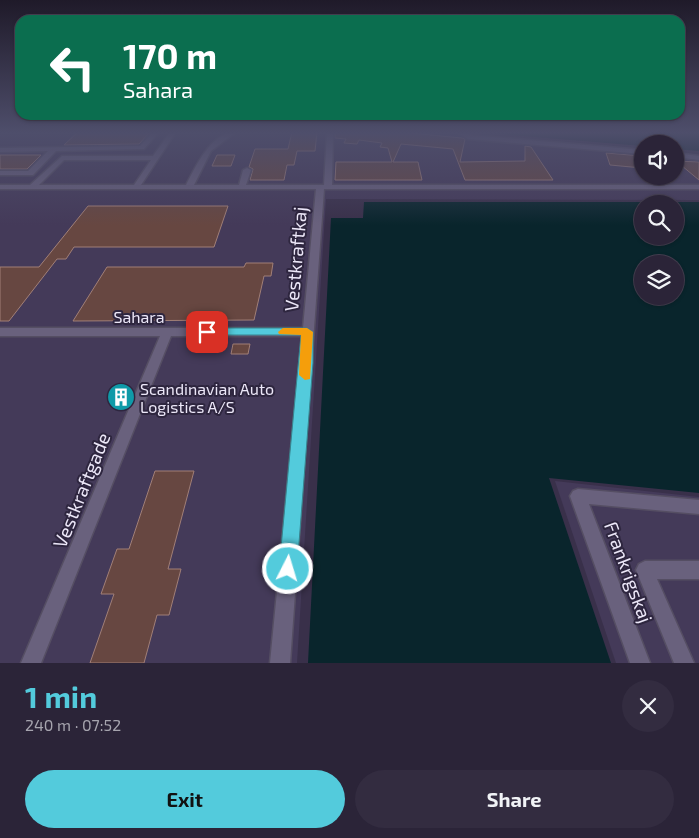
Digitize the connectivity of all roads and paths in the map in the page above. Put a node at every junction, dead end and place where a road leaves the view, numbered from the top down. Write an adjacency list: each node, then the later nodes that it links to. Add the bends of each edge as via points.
1 (40, 163): 7 (street, via 30,173)
2 (57, 163): 9 (street)
3 (152, 163): 11 (street)
4 (201, 163): 12 (street)
5 (327, 163): 14 (street, Vestkraftkaj)
6 (247, 170): 13 (street)
7 (0, 173)
8 (0, 186): 9 (street)
9 (32, 186): 11 (street)
10 (699, 186): 14 (street)
11 (136, 187): 12 (street)
12 (189, 187): 13 (street)
13 (242, 187): 14 (street)
14 (324, 187): 17 (street, Vestkraftkaj)
15 (0, 332): 16 (street, Sahara)
16 (168, 332): 17 (street, Sahara); 20 (street, Vestkraftgade)
17 (307, 332): 21 (street, Vestkraftkaj)
18 (699, 507): 22 (street, Frankrigskaj, via 578,496)
19 (699, 570): 23 (street, via 645,570)
20 (31, 663)
21 (280, 663)
22 (640, 663)
23 (684, 663)

